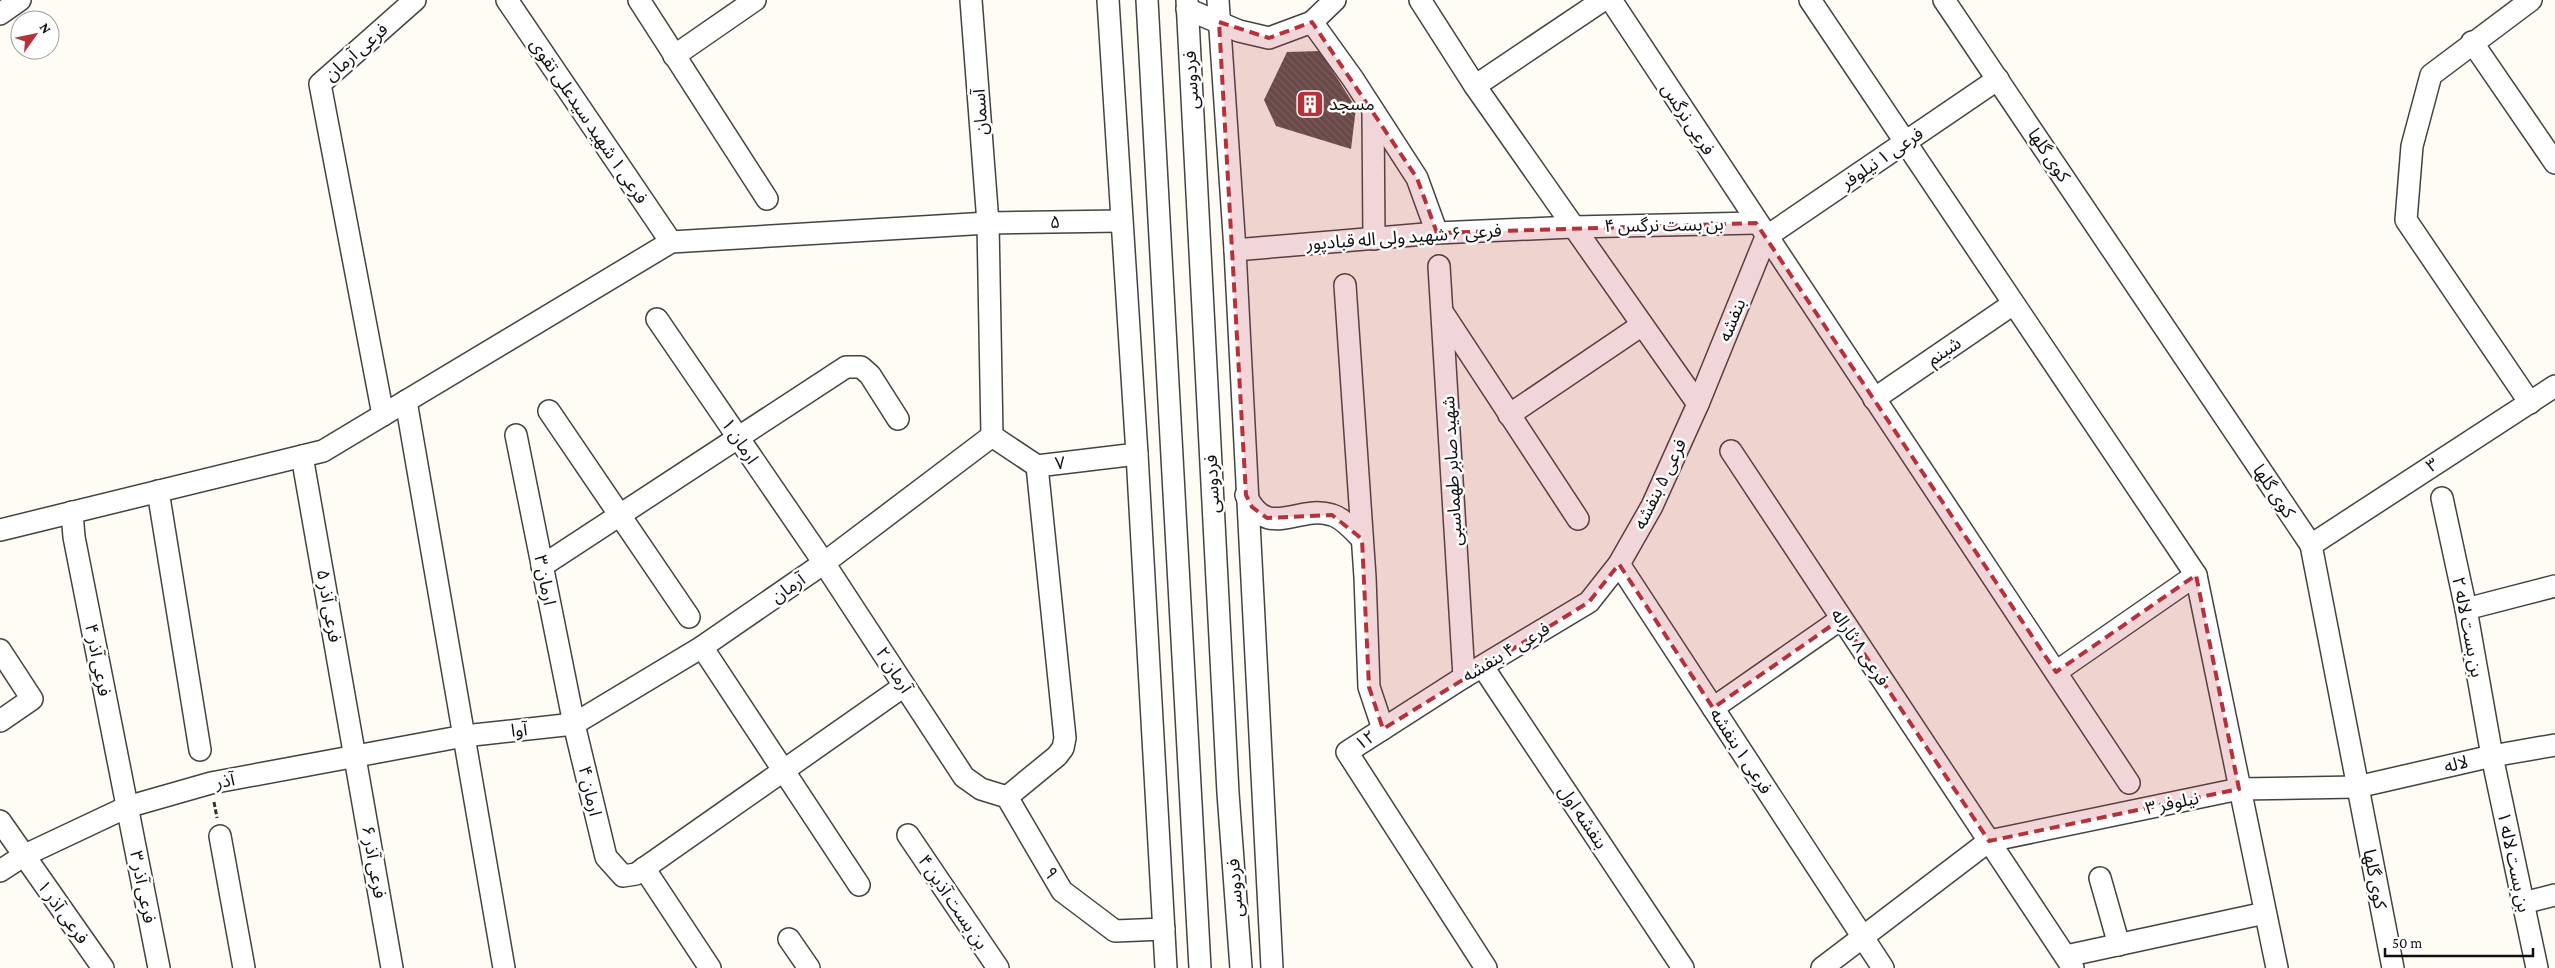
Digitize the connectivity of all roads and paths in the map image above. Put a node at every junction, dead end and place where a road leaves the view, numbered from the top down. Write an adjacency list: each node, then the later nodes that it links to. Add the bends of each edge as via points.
1 (20, 0): 18 (street)
2 (415, 0): 51 (street, فرعی آرمان, via 320,84)
3 (507, 0): 35 (street, فرعی ۱ شهید سیدعلی تقوی)
4 (639, 0): 22 (street)
5 (755, 0): 22 (street)
6 (971, 0): 30 (street, آسمان)
7 (1108, 0): 29 (street)
8 (1147, 0): 126 (street)
9 (1218, 0): 19 (street)
10 (1335, 0): 20 (street)
11 (1420, 0): 24 (street)
12 (1603, 0): 24 (street)
13 (1611, 0): 32 (street, فرعی نرگس)
14 (1810, 0): 26 (street)
15 (1944, 0): 23 (street, کوی گلها)
16 (2531, 0): 21 (street)
17 (1187, 4): 19 (street); 43 (street, فردوسی)
18 (0, 14)
19 (1219, 22): 20 (street, via 1269,38); 36 (street)
20 (1312, 22): 25 (street)
21 (2472, 42): 27 (street); 48 (street, via 2431,75 2412,146 2406,220)
22 (674, 56): 28 (street)
23 (1998, 79): 26 (street, فرعی ۱ نیلوفر); 69 (street, کوی گلها)
24 (1476, 86): 31 (street)
25 (1373, 110): 33 (street, via 1417,178); 34 (street)
26 (1905, 142): 32 (street, فرعی ۱ نیلوفر); 39 (street)
27 (2555, 163)
28 (767, 199)
29 (1121, 221): 30 (street, ۵); 58 (street)
30 (988, 223): 35 (street, ۵); 55 (street, آسمان)
31 (1573, 227): 32 (street, بن بست نرگس ۴); 33 (street, فرعی ۶ شهید ولی اله قبادپور); 42 (street)
32 (1761, 230): 46 (street, فرعی نرگس); 49 (street, بنفشه)
33 (1437, 233): 34 (street, فرعی ۶ شهید ولی اله قبادپور)
34 (1374, 239): 36 (street, فرعی ۶ شهید ولی اله قبادپور)
35 (670, 242): 47 (street)
36 (1235, 250): 44 (street)
37 (1439, 266): 40 (street, شهید صابر طهماسبی)
38 (1345, 285): 68 (street)
39 (2014, 304): 46 (street, شبنم); 73 (street)
40 (1442, 312): 52 (street); 82 (street, شهید صابر طهماسبی)
41 (657, 320): 56 (street, ارمان ۱)
42 (1642, 325): 49 (street); 52 (street)
43 (1206, 356): 44 (street); 127 (street, فردوسی)
44 (1240, 356): 62 (street)
45 (2555, 386): 48 (street, ۳)
46 (1874, 398): 81 (street, فرعی نرگس)
47 (406, 401): 51 (street); 88 (street)
48 (2530, 403): 69 (street, ۳)
49 (1698, 404): 71 (street, فرعی ۵ بنفشه, via 1652,506)
50 (549, 411): 65 (street)
51 (383, 415): 59 (street, via 323,451)
52 (1510, 415): 66 (street)
53 (898, 419): 56 (street, via 870,375 861,367 846,368)
54 (516, 435): 72 (street, ارمان ۳)
55 (992, 436): 60 (street, ۷); 70 (street, آرمان)
56 (739, 439): 65 (street); 70 (street, ارمان ۱)
57 (1731, 452): 77 (street, فرعی ۸ ثاراله)
58 (1137, 454): 60 (street, ۷); 112 (street)
59 (302, 456): 61 (street); 91 (street, فرعی آذر ۵)
60 (1037, 466): 98 (street, via 1065,738 1057,756)
61 (158, 491): 64 (street); 90 (street)
62 (1246, 494): 68 (street, via 1252,507 1266,518 1332,515); 128 (street)
63 (2442, 498): 75 (street, بن بست لاله ۲)
64 (72, 512): 67 (street); 99 (street, فرعی آذر ۴, via 74,537)
65 (621, 515): 72 (street); 76 (street)
66 (1578, 520)
67 (0, 530)
68 (1362, 539): 87 (street, via 1369,687)
69 (2311, 545): 96 (street, کوی گلها)
70 (824, 563): 78 (street, آرمان); 83 (street, آرمان ۲)
71 (1619, 564): 80 (street, فرعی ۴ بنفشه, via 1589,602); 84 (street, فرعی ۱ بنفشه)
72 (542, 566): 86 (street, ارمان ۳)
73 (2196, 575): 81 (street); 97 (street)
74 (2555, 586): 75 (street)
75 (2466, 608): 92 (street, بن بست لاله ۲)
76 (690, 617)
77 (1841, 619): 84 (street); 103 (street, فرعی ۸ ثاراله)
78 (702, 647): 86 (street, آرمان); 93 (street)
79 (0, 650): 85 (street, via 32,699)
80 (1483, 667): 82 (street, فرعی ۴ بنفشه); 130 (street, بنفشه اول)
81 (2056, 672): 95 (street, فرعی نرگس)
82 (1464, 677): 87 (street, فرعی ۴ بنفشه)
83 (904, 686): 93 (street); 98 (street, آرمان ۲, via 964,777 981,789)
84 (1713, 708): 113 (street, فرعی ۱ بنفشه)
85 (0, 721)
86 (574, 724): 88 (street, آوا); 105 (street, ارمان ۴, via 606,857 623,876 636,874)
87 (1383, 729): 129 (street, ۱۲, via 1347,752)
88 (464, 736): 91 (street, آذر); 121 (street)
89 (2555, 745): 92 (street, لاله)
90 (200, 750)
91 (355, 756): 94 (street, آذر); 120 (street, فرعی آذر ۶)
92 (2492, 756): 96 (street, لاله); 110 (street, بن بست لاله ۱)
93 (783, 771): 105 (street); 108 (street)
94 (211, 783): 99 (street, آذر); 101 (path)
95 (2129, 784)
96 (2357, 787): 97 (street, نیلوفر ۳); 134 (street, کوی گلها)
97 (2239, 789): 103 (street, نیلوفر ۳); 111 (street)
98 (1007, 797): 112 (street, ۹, via 1062,892 1115,931)
99 (127, 806): 104 (street, آذر); 118 (street, فرعی آذر ۳)
100 (0, 821): 104 (street, فرعی آذر ۱)
101 (220, 836): 119 (street)
102 (908, 836): 124 (street, بن بست آذین ۴)
103 (1989, 841): 113 (street); 116 (street, فرعی ۸ ثاراله)
104 (23, 856): 106 (street, آذر); 117 (street, فرعی آذر ۱)
105 (644, 868): 122 (street)
106 (0, 871)
107 (2100, 878): 115 (street)
108 (859, 885)
109 (2555, 896): 110 (street)
110 (2523, 903): 135 (street, بن بست لاله ۱)
111 (2265, 913): 115 (street); 133 (street)
112 (1164, 929): 125 (street)
113 (1864, 938): 131 (street); 132 (street, فرعی ۱ بنفشه)
114 (789, 939): 123 (street)
115 (2119, 945): 116 (street)
116 (2070, 962)
117 (103, 968)
118 (159, 968)
119 (244, 968)
120 (392, 968)
121 (504, 968)
122 (710, 968)
123 (809, 968)
124 (998, 968)
125 (1166, 968)
126 (1200, 968)
127 (1240, 968)
128 (1272, 968)
129 (1486, 968)
130 (1683, 968)
131 (1822, 968)
132 (1883, 968)
133 (2277, 968)
134 (2393, 968)
135 (2537, 968)

